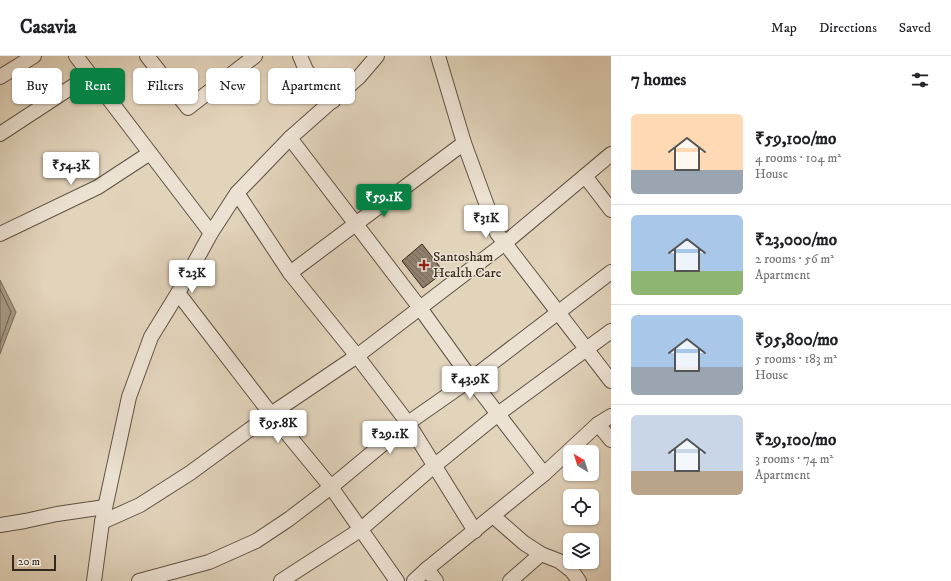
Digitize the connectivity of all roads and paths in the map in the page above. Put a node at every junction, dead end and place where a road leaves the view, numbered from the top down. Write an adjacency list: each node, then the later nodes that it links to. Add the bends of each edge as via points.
1 (34, 56): 10 (street)
2 (76, 56): 8 (street)
3 (147, 56): 4 (street, via 188,108)
4 (255, 56)
5 (300, 56): 9 (street)
6 (377, 56): 11 (street)
7 (438, 56): 17 (street)
8 (85, 68)
9 (305, 68)
10 (0, 77)
11 (355, 81)
12 (70, 89): 15 (street)
13 (112, 104): 18 (street)
14 (330, 104): 16 (street)
15 (0, 134)
16 (290, 138): 21 (street); 23 (street)
17 (464, 143): 23 (street); 26 (street, via 497,233)
18 (150, 153): 24 (street); 25 (street, via 98,187)
19 (611, 154): 20 (street)
20 (585, 176): 22 (street); 26 (street)
21 (236, 193): 24 (street); 28 (street)
22 (611, 210)
23 (355, 223): 28 (street); 30 (street)
24 (211, 233): 29 (street)
25 (0, 234)
26 (505, 243): 30 (street); 31 (street)
27 (611, 272): 31 (street)
28 (290, 273): 34 (street)
29 (178, 293): 37 (street); 46 (street, via 151,337 129,397)
30 (420, 308): 34 (street); 35 (street)
31 (557, 312): 33 (street); 35 (street)
32 (611, 331): 33 (street)
33 (587, 350): 36 (street); 38 (street)
34 (357, 356): 37 (street); 40 (street)
35 (471, 379): 38 (street); 40 (street)
36 (611, 381)
37 (271, 414): 45 (street); 48 (street, via 190,473 140,505)
38 (498, 414): 43 (street); 44 (street)
39 (611, 416): 41 (street)
40 (408, 423): 43 (street); 45 (street)
41 (598, 424): 42 (street); 44 (street)
42 (611, 440)
43 (434, 466): 50 (street); 51 (street)
44 (544, 474): 47 (street)
45 (331, 487): 50 (street); 55 (street, via 256,541 209,562)
46 (105, 507): 48 (street); 49 (street)
47 (493, 516): 51 (street); 52 (street)
48 (102, 522): 54 (street)
49 (0, 525)
50 (360, 530): 56 (street); 57 (street)
51 (475, 531): 53 (street)
52 (541, 554): 60 (street); 61 (street, via 559,561 572,571)
53 (427, 569): 58 (street); 59 (street)
54 (94, 581)
55 (139, 581)
56 (281, 581)
57 (397, 581)
58 (414, 581)
59 (436, 581)
60 (510, 581)
61 (579, 581)

